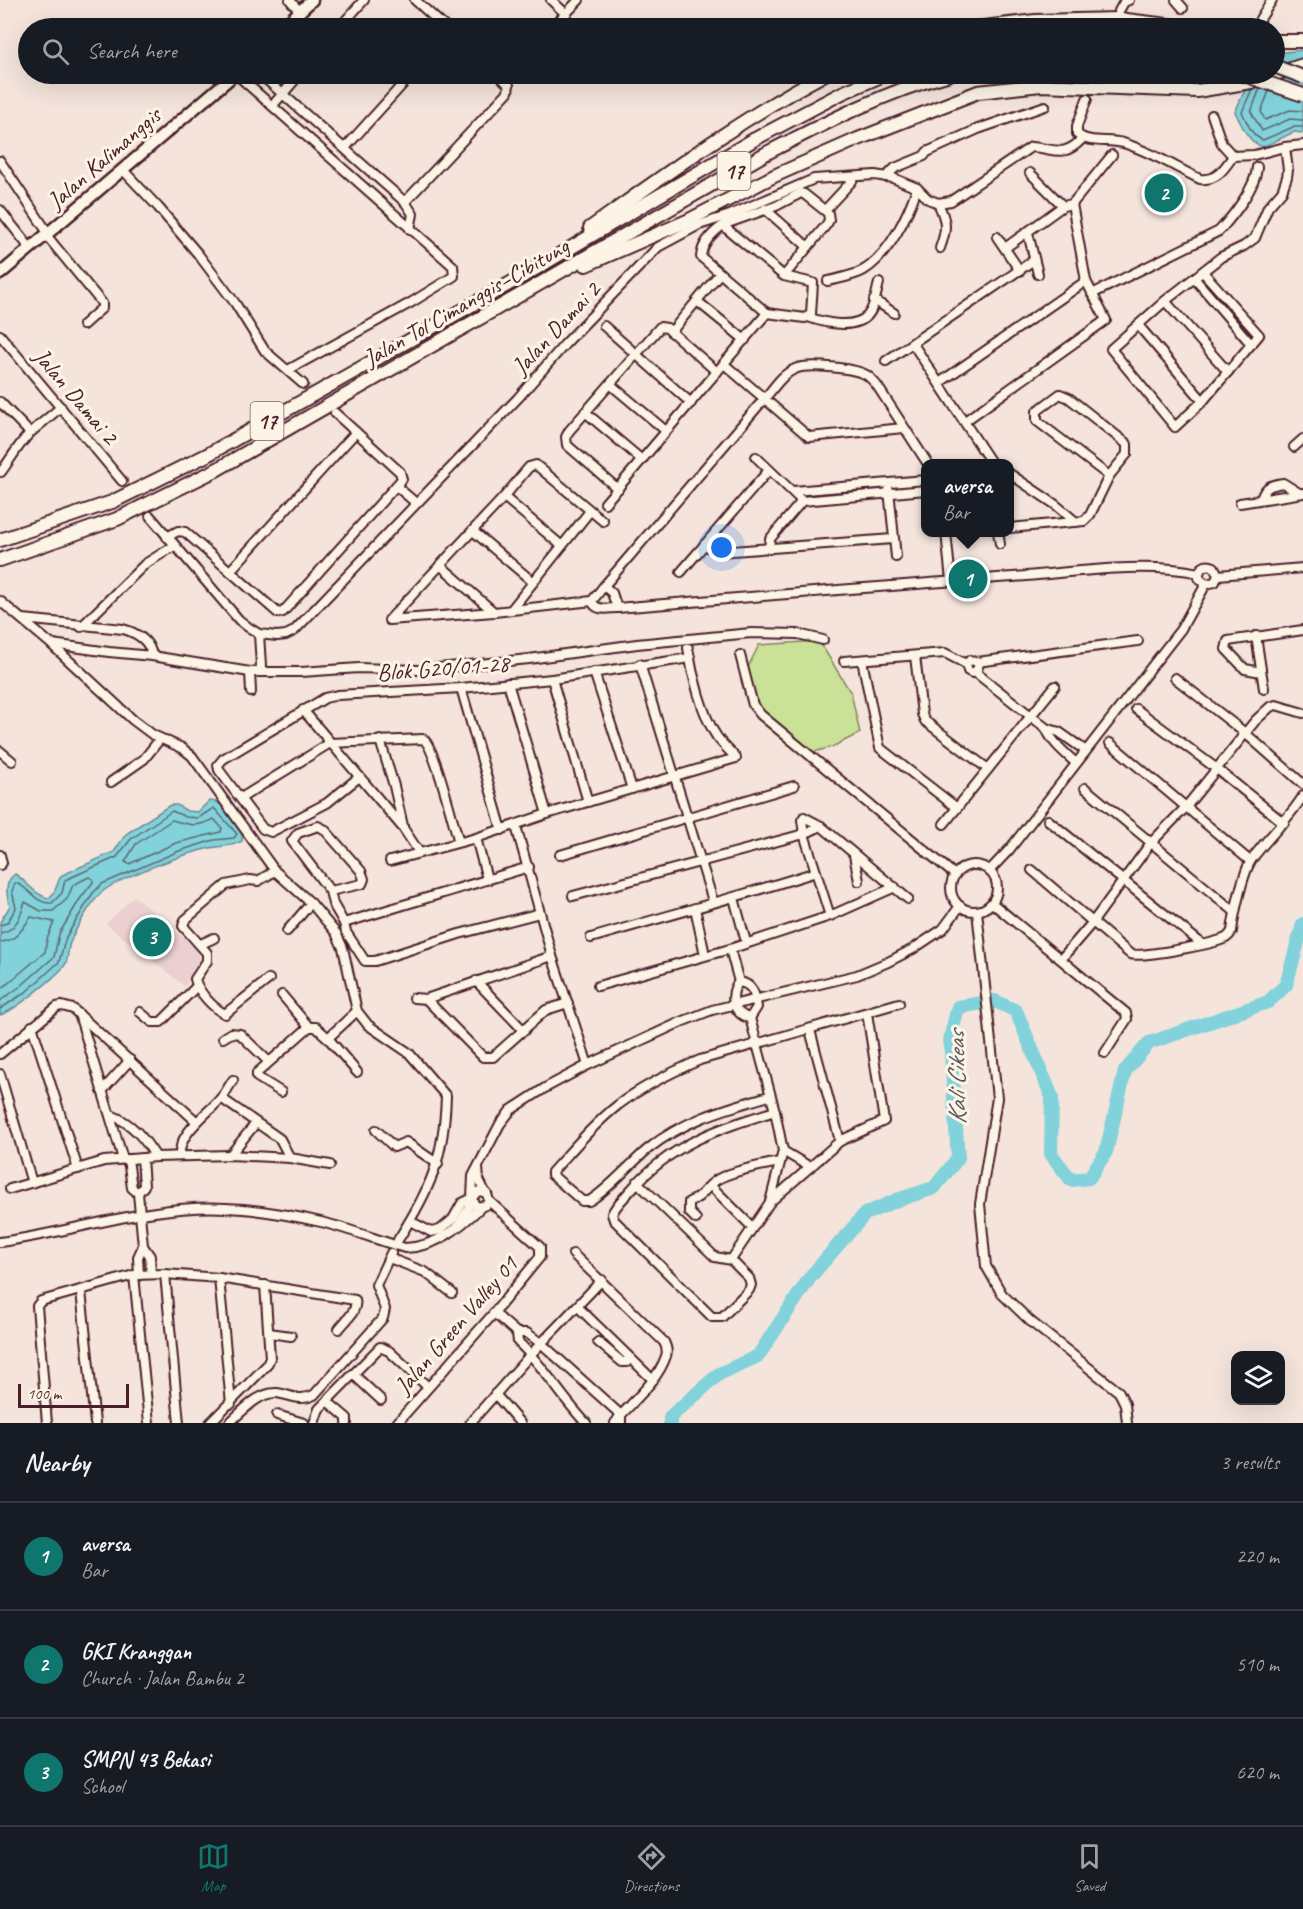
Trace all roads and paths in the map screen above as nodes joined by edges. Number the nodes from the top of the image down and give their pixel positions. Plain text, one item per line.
1 (290, 0) edge
2 (312, 0) edge
3 (364, 0) edge
4 (415, 0) edge
5 (550, 0) edge
6 (579, 0) edge
7 (1129, 0) edge
8 (1176, 0) edge
9 (1272, 0) edge
10 (1183, 8) dead end
11 (1119, 11) dead end
12 (300, 12) junction
13 (566, 14) junction
14 (293, 18) edge
15 (348, 18) edge
16 (435, 18) edge
17 (562, 18) edge
18 (1261, 18) edge
19 (1285, 41) edge
20 (1303, 41) edge
21 (1303, 65) edge
22 (1285, 70) edge
23 (1285, 71) edge
24 (1303, 77) edge
25 (223, 84) edge
26 (247, 84) edge
27 (271, 84) edge
28 (291, 84) edge
29 (403, 84) edge
30 (509, 84) edge
31 (806, 84) edge
32 (863, 84) edge
33 (918, 84) edge
34 (1238, 84) edge
35 (1271, 84) edge
36 (282, 94) junction
37 (1303, 95) edge
38 (1087, 99) tunnel mouth
39 (273, 105) junction
40 (1045, 106) dead end
41 (1212, 115) dead end
42 (1082, 139) junction
43 (1303, 145) edge
44 (1285, 147) junction
45 (345, 148) junction
46 (1112, 155) dead end
47 (1233, 156) junction
48 (0, 161) edge
49 (1257, 167) dead end
50 (123, 170) junction
51 (1030, 173) dead end
52 (886, 177) junction
53 (380, 181) junction
54 (852, 181) dead end
55 (917, 188) junction
56 (370, 193) junction
57 (405, 202) junction
58 (938, 203) junction
59 (1068, 205) junction
60 (765, 209) junction
61 (0, 210) edge
62 (825, 210) junction
63 (725, 224) junction
64 (410, 229) junction
65 (1028, 233) junction
66 (47, 234) junction
67 (997, 237) dead end
68 (808, 247) junction
69 (30, 248) junction
70 (940, 248) dead end
71 (1005, 248) junction
72 (1035, 260) junction
73 (1020, 271) junction
74 (1203, 272) junction
75 (720, 273) junction
76 (0, 274) edge
77 (1038, 274) dead end
78 (523, 276) junction
79 (784, 276) junction
80 (1195, 279) junction
81 (828, 281) dead end
82 (1086, 281) junction
83 (879, 283) dead end
84 (529, 290) junction
85 (1092, 294) junction
86 (697, 300) junction
87 (874, 300) junction
88 (1165, 301) junction
89 (767, 313) junction
90 (894, 313) dead end
91 (808, 317) junction
92 (83, 325) dead end
93 (1138, 325) junction
94 (604, 326) dead end
95 (671, 332) junction
96 (0, 335) edge
97 (745, 340) junction
98 (913, 344) junction
99 (1251, 344) junction
100 (635, 354) junction
101 (886, 361) dead end
102 (724, 364) junction
103 (288, 370) junction
104 (717, 372) junction
105 (1228, 372) junction
106 (939, 383) junction
107 (303, 384) tunnel mouth
108 (610, 384) junction
109 (765, 398) junction
110 (1203, 401) junction
111 (0, 402) edge
112 (691, 403) junction
113 (61, 407) junction
114 (585, 412) junction
115 (335, 413) tunnel mouth
116 (964, 421) junction
117 (904, 428) junction
118 (666, 431) junction
119 (356, 432) junction
120 (30, 434) junction
121 (1303, 438) edge
122 (1294, 447) dead end
123 (756, 458) dead end
124 (925, 459) edge
125 (990, 459) edge
126 (642, 460) junction
127 (769, 470) junction
128 (1, 472) edge
129 (1109, 476) junction
130 (1014, 477) edge
131 (921, 480) edge
132 (122, 482) tunnel mouth
133 (889, 482) junction
134 (1022, 482) junction
135 (1014, 483) edge
136 (396, 486) junction
137 (618, 489) junction
138 (793, 490) junction
139 (921, 491) edge
140 (1301, 493) edge
141 (890, 494) junction
142 (504, 497) junction
143 (1262, 499) junction
144 (802, 501) junction
145 (1240, 502) dead end
146 (416, 503) junction
147 (605, 503) dead end
148 (590, 512) junction
149 (150, 516) tunnel mouth
150 (603, 521) dead end
151 (1076, 522) junction
152 (1014, 528) edge
153 (474, 531) junction
154 (167, 537) junction
155 (946, 537) edge
156 (999, 537) edge
157 (893, 539) junction
158 (0, 540) edge
159 (1000, 544) dead end
160 (174, 546) junction
161 (562, 546) junction
162 (704, 546) junction
163 (769, 549) junction
164 (896, 557) dead end
165 (2, 560) edge
166 (440, 565) junction
167 (1303, 568) edge
168 (230, 571) junction
169 (681, 572) dead end
170 (1199, 573) junction
171 (1218, 575) junction
172 (951, 581) junction
173 (533, 582) junction
174 (1206, 584) junction
175 (604, 586) junction
176 (0, 601) edge
177 (592, 601) junction
178 (617, 608) junction
179 (511, 610) junction
180 (494, 612) junction
181 (21, 619) junction
182 (81, 627) junction
183 (1303, 630) edge
184 (259, 633) junction
185 (1256, 636) junction
186 (823, 640) dead end
187 (1138, 641) dead end
188 (51, 644) junction
189 (688, 648) dead end
190 (740, 655) dead end
191 (152, 656) junction
192 (915, 656) junction
193 (690, 658) junction
194 (862, 660) junction
195 (844, 661) dead end
196 (977, 662) junction
197 (640, 664) junction
198 (966, 664) junction
199 (255, 672) junction
200 (594, 672) junction
201 (975, 672) junction
202 (1261, 672) junction
203 (1175, 678) dead end
204 (552, 679) junction
205 (508, 683) junction
206 (1055, 686) dead end
207 (461, 688) junction
208 (1264, 689) dead end
209 (251, 692) dead end
210 (1136, 709) dead end
211 (303, 710) junction
212 (1303, 713) edge
213 (1030, 716) junction
214 (1046, 728) junction
215 (1245, 733) junction
216 (1069, 738) junction
217 (160, 739) junction
218 (380, 740) junction
219 (330, 743) junction
220 (1110, 743) dead end
221 (1060, 750) junction
222 (0, 751) edge
223 (1086, 751) junction
224 (12, 761) dead end
225 (1076, 763) junction
226 (988, 769) junction
227 (1217, 769) junction
228 (674, 776) junction
229 (358, 778) junction
230 (111, 782) dead end
231 (1303, 784) edge
232 (794, 786) dead end
233 (1085, 788) dead end
234 (632, 789) junction
235 (1303, 796) edge
236 (240, 798) junction
237 (588, 802) junction
238 (1186, 807) junction
239 (957, 808) junction
240 (547, 814) junction
241 (687, 818) junction
242 (1048, 820) dead end
243 (1284, 823) junction
244 (944, 824) dead end
245 (516, 826) junction
246 (821, 826) junction
247 (403, 828) junction
248 (502, 830) junction
249 (804, 834) junction
250 (476, 838) junction
251 (459, 842) junction
252 (1150, 844) junction
253 (419, 852) junction
254 (0, 855) edge
255 (560, 855) dead end
256 (854, 855) junction
257 (390, 861) dead end
258 (1250, 861) junction
259 (700, 862) junction
260 (0, 865) edge
261 (529, 867) junction
262 (989, 870) junction
263 (1032, 870) dead end
264 (275, 871) junction
265 (816, 872) junction
266 (955, 875) junction
267 (487, 879) junction
268 (859, 880) dead end
269 (1123, 880) junction
270 (895, 887) junction
271 (330, 891) junction
272 (573, 896) dead end
273 (735, 898) junction
274 (908, 899) dead end
275 (713, 902) junction
276 (311, 903) junction
277 (992, 903) junction
278 (960, 906) junction
279 (695, 908) junction
280 (977, 911) junction
281 (1235, 912) junction
282 (540, 913) junction
283 (830, 916) junction
284 (344, 923) junction
285 (1092, 923) junction
286 (287, 932) dead end
287 (214, 938) dead end
288 (591, 938) dead end
289 (746, 942) junction
290 (201, 944) junction
291 (1202, 944) junction
292 (730, 949) junction
293 (705, 955) junction
294 (552, 956) junction
295 (1062, 958) junction
296 (269, 979) dead end
297 (476, 981) junction
298 (739, 982) junction
299 (197, 986) junction
300 (598, 986) dead end
301 (282, 995) dead end
302 (414, 998) dead end
303 (426, 999) junction
304 (756, 999) junction
305 (568, 1003) junction
306 (899, 1003) dead end
307 (734, 1004) junction
308 (141, 1011) dead end
309 (357, 1011) junction
310 (78, 1013) junction
311 (867, 1013) junction
312 (750, 1018) junction
313 (32, 1026) junction
314 (309, 1027) junction
315 (810, 1030) junction
316 (524, 1031) junction
317 (223, 1038) dead end
318 (328, 1038) junction
319 (756, 1045) junction
320 (1105, 1053) dead end
321 (0, 1054) edge
322 (130, 1060) junction
323 (268, 1061) junction
324 (588, 1065) junction
325 (357, 1072) dead end
326 (0, 1074) edge
327 (233, 1080) dead end
328 (102, 1091) junction
329 (281, 1092) dead end
330 (770, 1096) junction
331 (221, 1098) junction
332 (775, 1111) junction
333 (111, 1115) junction
334 (197, 1122) junction
335 (256, 1123) junction
336 (376, 1130) dead end
337 (840, 1140) junction
338 (783, 1151) junction
339 (180, 1155) junction
340 (231, 1155) junction
341 (156, 1157) junction
342 (142, 1158) junction
343 (290, 1158) junction
344 (126, 1159) junction
345 (780, 1162) junction
346 (479, 1163) junction
347 (438, 1164) junction
348 (330, 1165) dead end
349 (810, 1167) junction
350 (78, 1169) junction
351 (32, 1182) junction
352 (637, 1182) junction
353 (711, 1186) junction
354 (10, 1188) dead end
355 (484, 1192) junction
356 (138, 1193) junction
357 (472, 1200) junction
358 (489, 1201) junction
359 (770, 1202) junction
360 (481, 1207) junction
361 (140, 1214) junction
362 (696, 1220) dead end
363 (410, 1221) junction
364 (752, 1227) junction
365 (456, 1228) junction
366 (398, 1240) dead end
367 (0, 1242) edge
368 (143, 1246) junction
369 (573, 1254) dead end
370 (731, 1260) junction
371 (151, 1274) junction
372 (165, 1274) junction
373 (137, 1275) junction
374 (219, 1278) junction
375 (602, 1280) junction
376 (265, 1285) junction
377 (81, 1290) junction
378 (452, 1293) dead end
379 (578, 1307) junction
380 (494, 1313) junction
381 (339, 1329) dead end
382 (269, 1333) junction
383 (517, 1333) junction
384 (291, 1336) dead end
385 (598, 1342) dead end
386 (542, 1344) junction
387 (531, 1354) junction
388 (630, 1358) junction
389 (353, 1374) junction
390 (653, 1380) junction
391 (428, 1387) junction
392 (495, 1394) junction
393 (381, 1400) dead end
394 (327, 1401) junction
395 (231, 1404) junction
396 (277, 1415) dead end
397 (621, 1419) edge
398 (47, 1423) edge
399 (95, 1423) edge
400 (149, 1423) edge
401 (179, 1423) edge
402 (210, 1423) edge
403 (229, 1423) edge
404 (304, 1423) edge
405 (314, 1423) edge
406 (347, 1423) edge
407 (397, 1423) edge
408 (470, 1423) edge
409 (520, 1423) edge
410 (586, 1423) edge
411 (615, 1423) edge
412 (1127, 1423) edge

1 - 12 street
2 - 12 main road
3 - 15 street
4 - 16 street
5 - 13 street
6 - 13 street
7 - 11 street
8 - 10 street
9 - 18 street
12 - 14 main road
13 - 17 street
19 - 20 highway
21 - 23 highway, bridge
22 - 24 highway, bridge
25 - 50 main road, Jalan Kalimanggis
26 - 39 street
27 - 36 street
28 - 36 street
29 - 45 street
30 - 57 street
31 - 78 highway
32 - 78 highway, Jalan Tol Cimanggis–Cibitung / 17
33 - 84 highway, Jalan Tol Cimanggis–Cibitung / 17
34 - 84 highway, bridge
35 - 37 highway, bridge
36 - 39 street
36 - 45 street
38 - 42 street
39 - 56 street
40 - 52 street
41 - 47 street
42 - 47 street
42 - 58 street
43 - 44 street
44 - 47 street
44 - 74 street
45 - 53 street
46 - 59 street
48 - 66 street
49 - 85 street
50 - 66 main road, Jalan Kalimanggis
50 - 103 street
51 - 59 street
52 - 55 street, Jalan Damai 2
52 - 146 street, Jalan Damai 2
53 - 56 street
53 - 57 street
54 - 62 street
55 - 58 street, Jalan Damai 2
55 - 81 street
56 - 64 street
57 - 64 street
58 - 70 street
59 - 65 street
59 - 82 street
60 - 62 street
60 - 63 street
60 - 68 street
61 - 69 street
62 - 68 street
63 - 75 street
63 - 79 street
64 - 103 street
65 - 71 street
65 - 72 street
66 - 69 main road, Jalan Kalimanggis
66 - 92 street
67 - 71 street
68 - 79 street
69 - 76 main road, Jalan Kalimanggis
71 - 73 street
72 - 73 street
72 - 77 street
73 - 98 street
74 - 80 street
74 - 99 street
75 - 86 street
75 - 89 street
78 - 158 highway, Jalan Tol Cimanggis–Cibitung / 17
79 - 91 street
80 - 88 street
80 - 99 street
82 - 85 street
82 - 106 street
83 - 87 street
84 - 165 highway, Jalan Tol Cimanggis–Cibitung / 17
85 - 116 street
86 - 95 street
86 - 97 street
87 - 90 street
87 - 91 street
88 - 93 street
88 - 105 street
89 - 91 street
89 - 97 street
93 - 110 street
93 - 110 street
94 - 100 street
95 - 100 street
95 - 104 street
96 - 113 street, Jalan Damai 2
97 - 102 street
98 - 101 street
98 - 106 street
99 - 105 street
100 - 108 street
100 - 112 street
102 - 104 street
102 - 109 street
103 - 107 street
104 - 112 street
105 - 110 street
106 - 116 street
108 - 114 street
108 - 118 street
109 - 117 street
109 - 117 street
109 - 175 street
111 - 120 street
112 - 118 street
113 - 120 street
113 - 132 street, Jalan Damai 2
114 - 126 street
114 - 137 street
115 - 119 street
116 - 125 street
117 - 124 street
118 - 126 street
119 - 136 street
119 - 168 street
120 - 128 street
121 - 122 street
123 - 127 street
126 - 137 street
127 - 138 street
127 - 162 street
129 - 129 street
129 - 151 street
130 - 134 street
131 - 133 street
133 - 138 street
133 - 141 street
134 - 135 street
134 - 151 street
136 - 146 street
136 - 168 street
137 - 147 street
138 - 144 street
139 - 141 street
140 - 143 street
140 - 143 street
141 - 144 street
141 - 157 street
142 - 148 street
142 - 153 street
142 - 161 street
143 - 145 street
144 - 163 street
146 - 184 street, Jalan Damai 2
148 - 150 street
148 - 161 street
149 - 154 street
151 - 152 street
153 - 166 street
153 - 173 street
154 - 160 street
154 - 168 street
155 - 172 street
156 - 159 street
157 - 163 street
157 - 164 street
160 - 182 street
160 - 184 street
161 - 173 street
162 - 163 street
162 - 169 street
166 - 180 street
166 - 180 street
167 - 171 street
170 - 171 street
170 - 172 street
170 - 174 street
171 - 174 street
172 - 178 street
173 - 179 street
174 - 223 street
175 - 177 street
175 - 178 street
176 - 181 street
177 - 178 street
177 - 179 street
179 - 180 street
181 - 182 street
181 - 188 street
182 - 191 street
183 - 185 street
184 - 199 street
185 - 202 street
185 - 202 street
186 - 199 street
187 - 196 street
188 - 191 street
188 - 217 street
189 - 193 street
190 - 266 street
191 - 199 street
192 - 194 street
192 - 198 street
192 - 226 street
193 - 197 street, Blok G20/01-28
193 - 228 street
194 - 195 street
194 - 239 street
196 - 198 street
196 - 201 street
197 - 200 street, Blok G20/01-28
197 - 228 street
198 - 201 street
199 - 209 street
200 - 204 street, Blok G20/01-28
200 - 234 street
201 - 213 street
202 - 208 street
203 - 215 street
204 - 205 street, Blok G20/01-28
204 - 237 street
205 - 207 street, Blok G20/01-28
205 - 240 street
206 - 213 street
207 - 211 street, Blok G20/01-28
207 - 248 street
210 - 227 street
211 - 219 street
211 - 236 street, Blok G20/01-28
212 - 215 street
213 - 214 street
213 - 226 street
214 - 216 street
214 - 221 street
215 - 227 street
215 - 231 street
216 - 221 street
216 - 223 street
217 - 230 street
217 - 264 street
218 - 219 street
218 - 247 street
218 - 251 street
219 - 229 street
219 - 236 street
220 - 238 street
221 - 225 street
222 - 224 street
223 - 225 street
225 - 262 street
226 - 239 street
227 - 238 street
227 - 243 street
228 - 234 street
228 - 241 street
229 - 236 street
229 - 247 street
232 - 241 street
233 - 252 street
234 - 237 street
235 - 243 street
237 - 240 street
238 - 252 street
238 - 258 street
239 - 244 street
240 - 245 street
241 - 255 street
241 - 259 street
242 - 269 street
243 - 258 street
245 - 248 street
245 - 261 street
246 - 249 street
246 - 249 street
246 - 256 street
247 - 253 street
248 - 250 street
249 - 259 street
249 - 265 street
250 - 251 street
250 - 267 street
251 - 253 street
252 - 269 street
252 - 281 street
253 - 257 street
254 - 260 street
256 - 268 street
256 - 270 street
258 - 281 street
259 - 272 street
259 - 275 street
261 - 267 street
261 - 282 street
262 - 266 street
262 - 277 street
263 - 285 street
264 - 276 street
264 - 290 street
265 - 273 street
265 - 283 street
266 - 278 street
267 - 284 street
269 - 285 street
269 - 291 street
270 - 274 street
270 - 283 street
271 - 271 street
271 - 284 street
273 - 275 street
273 - 289 street
275 - 279 street
276 - 286 street
276 - 309 street
277 - 280 street
277 - 295 street
278 - 280 street
278 - 304 street
279 - 288 street
279 - 293 street
280 - 412 street
281 - 291 street
282 - 284 street
282 - 294 street
283 - 289 street
285 - 291 street
285 - 295 street
287 - 290 street
289 - 292 street
290 - 299 street
292 - 293 street
292 - 298 street
293 - 300 street
294 - 297 street
294 - 305 street
295 - 320 street
296 - 299 street
297 - 303 street
297 - 316 street
298 - 304 street
298 - 307 street
299 - 308 street
301 - 314 street
302 - 303 street
303 - 316 street
304 - 307 street
304 - 312 street
305 - 316 street
305 - 324 street
306 - 311 street
307 - 312 street
307 - 324 street
309 - 318 street
309 - 347 street
310 - 313 street
310 - 322 street
310 - 328 street
311 - 315 street
311 - 337 street
312 - 319 street
313 - 321 street
313 - 350 street
314 - 318 street
314 - 323 street
315 - 319 street
315 - 337 street
317 - 323 street
318 - 325 street
319 - 330 street
319 - 330 street
322 - 328 street
322 - 334 street
323 - 329 street
324 - 346 street
326 - 351 street
327 - 331 street
328 - 333 street
330 - 332 street
331 - 334 street
331 - 335 street
332 - 338 street
332 - 352 street
333 - 341 street
333 - 344 street
334 - 339 street
335 - 340 street
335 - 343 street
336 - 347 street
337 - 349 street
338 - 345 street
338 - 349 street
339 - 340 street
339 - 341 street
340 - 343 street
341 - 342 street
342 - 344 street
342 - 356 street
343 - 348 street
344 - 350 street
344 - 356 street
345 - 353 street
345 - 359 street
346 - 355 street
346 - 357 street
347 - 363 street
349 - 359 street
350 - 351 street
351 - 354 street
352 - 370 street
352 - 370 street
353 - 362 street
353 - 364 street
355 - 357 street
355 - 358 street
356 - 361 street
357 - 360 street
357 - 363 street
357 - 365 street
358 - 360 street
358 - 380 street, Jalan Green Valley 01
359 - 364 street
360 - 365 street
361 - 365 street
361 - 367 street
361 - 368 street
363 - 366 street
364 - 370 street
368 - 371 street
368 - 373 street
369 - 375 street
371 - 372 street
371 - 373 street
372 - 374 street
372 - 401 street
373 - 377 street
373 - 400 street
374 - 376 street
374 - 395 street
375 - 379 street
375 - 390 street
376 - 381 street
376 - 382 street
377 - 398 street
377 - 399 street
378 - 403 street
379 - 386 street
379 - 388 street
380 - 383 street
380 - 391 street, Jalan Green Valley 01
382 - 384 street
382 - 395 street
383 - 386 street
383 - 387 street
385 - 388 street
386 - 387 street
386 - 397 street
387 - 392 street
387 - 410 street
388 - 390 street
389 - 391 street
389 - 393 street
389 - 394 street
390 - 397 street
391 - 407 street, Jalan Green Valley 01
392 - 408 street
392 - 409 street
394 - 405 street
394 - 406 street
395 - 402 street
396 - 404 street
397 - 411 street

